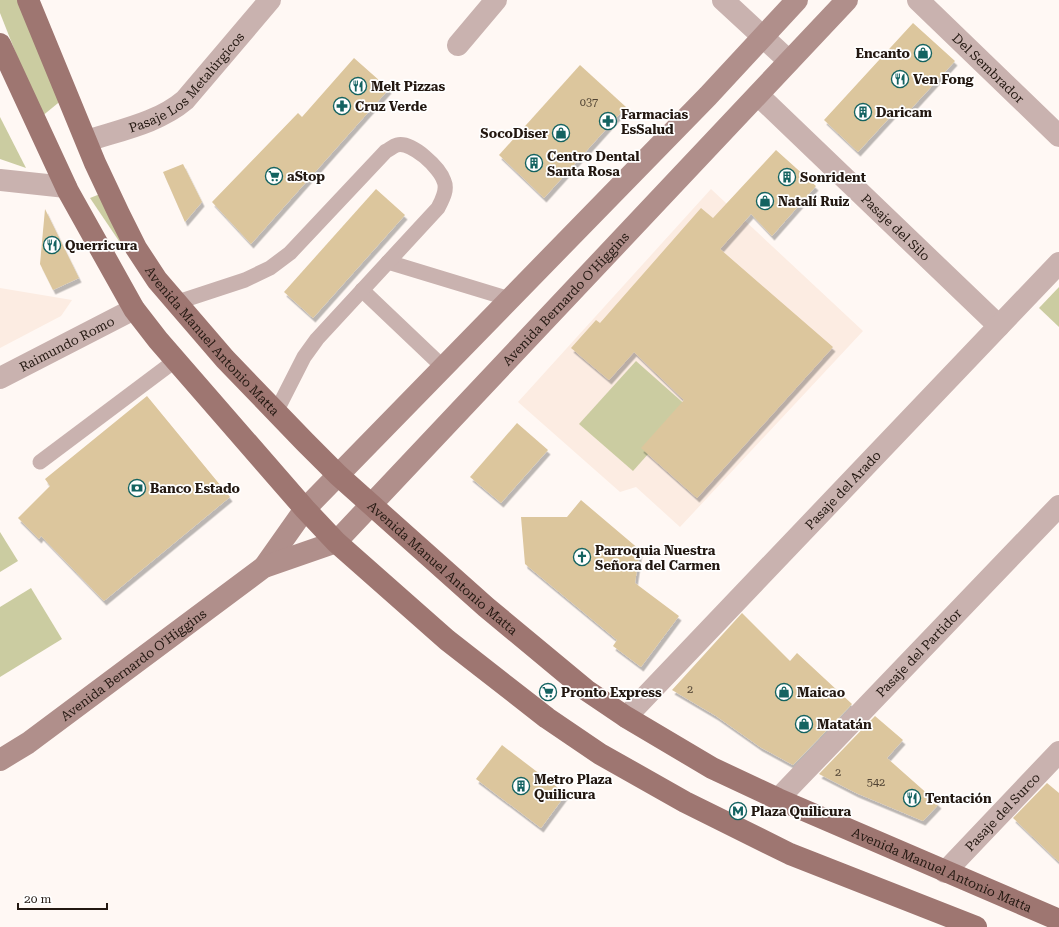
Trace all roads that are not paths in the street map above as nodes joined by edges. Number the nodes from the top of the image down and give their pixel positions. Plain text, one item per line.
1 (28, 0) edge
2 (270, 0) edge
3 (496, 0) edge
4 (723, 0) edge
5 (798, 0) edge
6 (847, 0) edge
7 (918, 0) edge
8 (763, 37) junction
9 (0, 44) edge
10 (458, 45) dead end
11 (789, 61) junction
12 (758, 95) junction
13 (1059, 136) edge
14 (87, 141) junction
15 (0, 180) edge
16 (66, 186) junction
17 (388, 262) junction
18 (1059, 263) edge
19 (362, 290) junction
20 (510, 299) junction
21 (175, 302) junction
22 (134, 309) junction
23 (999, 326) junction
24 (176, 360) junction
25 (443, 367) junction
26 (0, 378) edge
27 (276, 412) junction
28 (40, 462) dead end
29 (338, 475) junction
30 (372, 505) junction
31 (1059, 506) edge
32 (305, 509) junction
33 (336, 542) junction
34 (264, 568) junction
35 (626, 717) junction
36 (1059, 752) edge
37 (0, 760) edge
38 (778, 799) junction
39 (945, 872) junction
40 (1059, 920) edge
41 (976, 927) edge

1 - 14 main road, Avenida Manuel Antonio Matta
2 - 14 street, Pasaje Los Metalúrgicos
3 - 10 street
4 - 8 street
5 - 8 main road, Avenida Bernardo O'Higgins
6 - 11 main road, Avenida Bernardo O'Higgins
7 - 13 street, Del Sembrador
8 - 11 street
8 - 20 main road, Avenida Bernardo O'Higgins
9 - 16 main road
11 - 12 main road, Avenida Bernardo O'Higgins
12 - 23 street, Pasaje del Silo
12 - 30 main road, Avenida Bernardo O'Higgins
14 - 21 main road, Avenida Manuel Antonio Matta
15 - 16 street
16 - 22 main road
17 - 19 lane
17 - 20 lane
17 - 21 lane
18 - 23 street, Pasaje del Arado
19 - 25 lane
19 - 27 lane
20 - 25 main road, Avenida Bernardo O'Higgins
21 - 27 main road, Avenida Manuel Antonio Matta
22 - 24 main road
22 - 26 street, Raimundo Romo
23 - 35 street, Pasaje del Arado
24 - 28 lane
24 - 32 main road
25 - 29 main road, Avenida Bernardo O'Higgins
27 - 29 main road, Avenida Manuel Antonio Matta
29 - 30 main road, Avenida Manuel Antonio Matta
29 - 32 main road, Avenida Bernardo O'Higgins
30 - 33 main road, Avenida Bernardo O'Higgins
30 - 35 main road, Avenida Manuel Antonio Matta
31 - 38 street, Pasaje del Partidor
32 - 33 main road
32 - 34 main road, Avenida Bernardo O'Higgins
33 - 34 main road, Avenida Bernardo O'Higgins
33 - 41 main road
34 - 37 main road, Avenida Bernardo O'Higgins
35 - 38 main road, Avenida Manuel Antonio Matta
36 - 39 street, Pasaje del Surco
38 - 39 main road, Avenida Manuel Antonio Matta
39 - 40 main road, Avenida Manuel Antonio Matta

